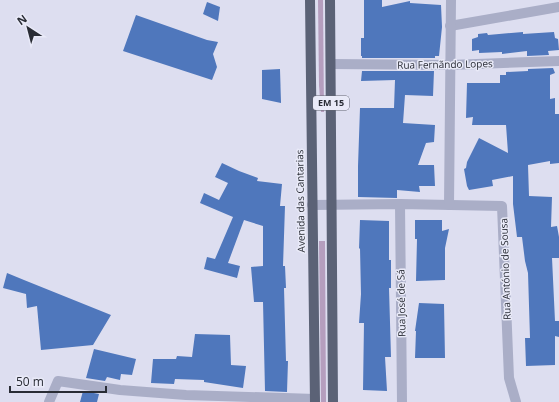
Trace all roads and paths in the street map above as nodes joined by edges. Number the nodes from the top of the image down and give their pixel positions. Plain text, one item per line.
1 (310, 0) edge
2 (330, 0) edge
3 (450, 0) edge
4 (559, 7) edge
5 (450, 26) junction
6 (559, 61) edge
7 (331, 64) junction
8 (450, 65) junction
9 (400, 204) junction
10 (312, 205) junction
11 (449, 205) junction
12 (332, 206) junction
13 (315, 401) edge
14 (49, 402) edge
15 (333, 402) edge
16 (402, 402) edge
17 (516, 402) edge

1 - 10 main road, Avenida das Cantarias / EM 15
2 - 7 main road, EM 15
3 - 5 street
4 - 5 street
5 - 8 street
6 - 8 street, Rua Fernãndo Lopes
7 - 8 street, Rua Fernãndo Lopes
7 - 12 main road, EM 15
8 - 11 street
9 - 11 street, Rua António de Sousa
9 - 12 street, Rua António de Sousa
9 - 16 street, Rua José de Sá
10 - 12 street, Rua António de Sousa
10 - 13 main road, Avenida das Cantarias / EM 15
11 - 17 street, Rua António de Sousa
12 - 15 main road, EM 15
13 - 14 street

